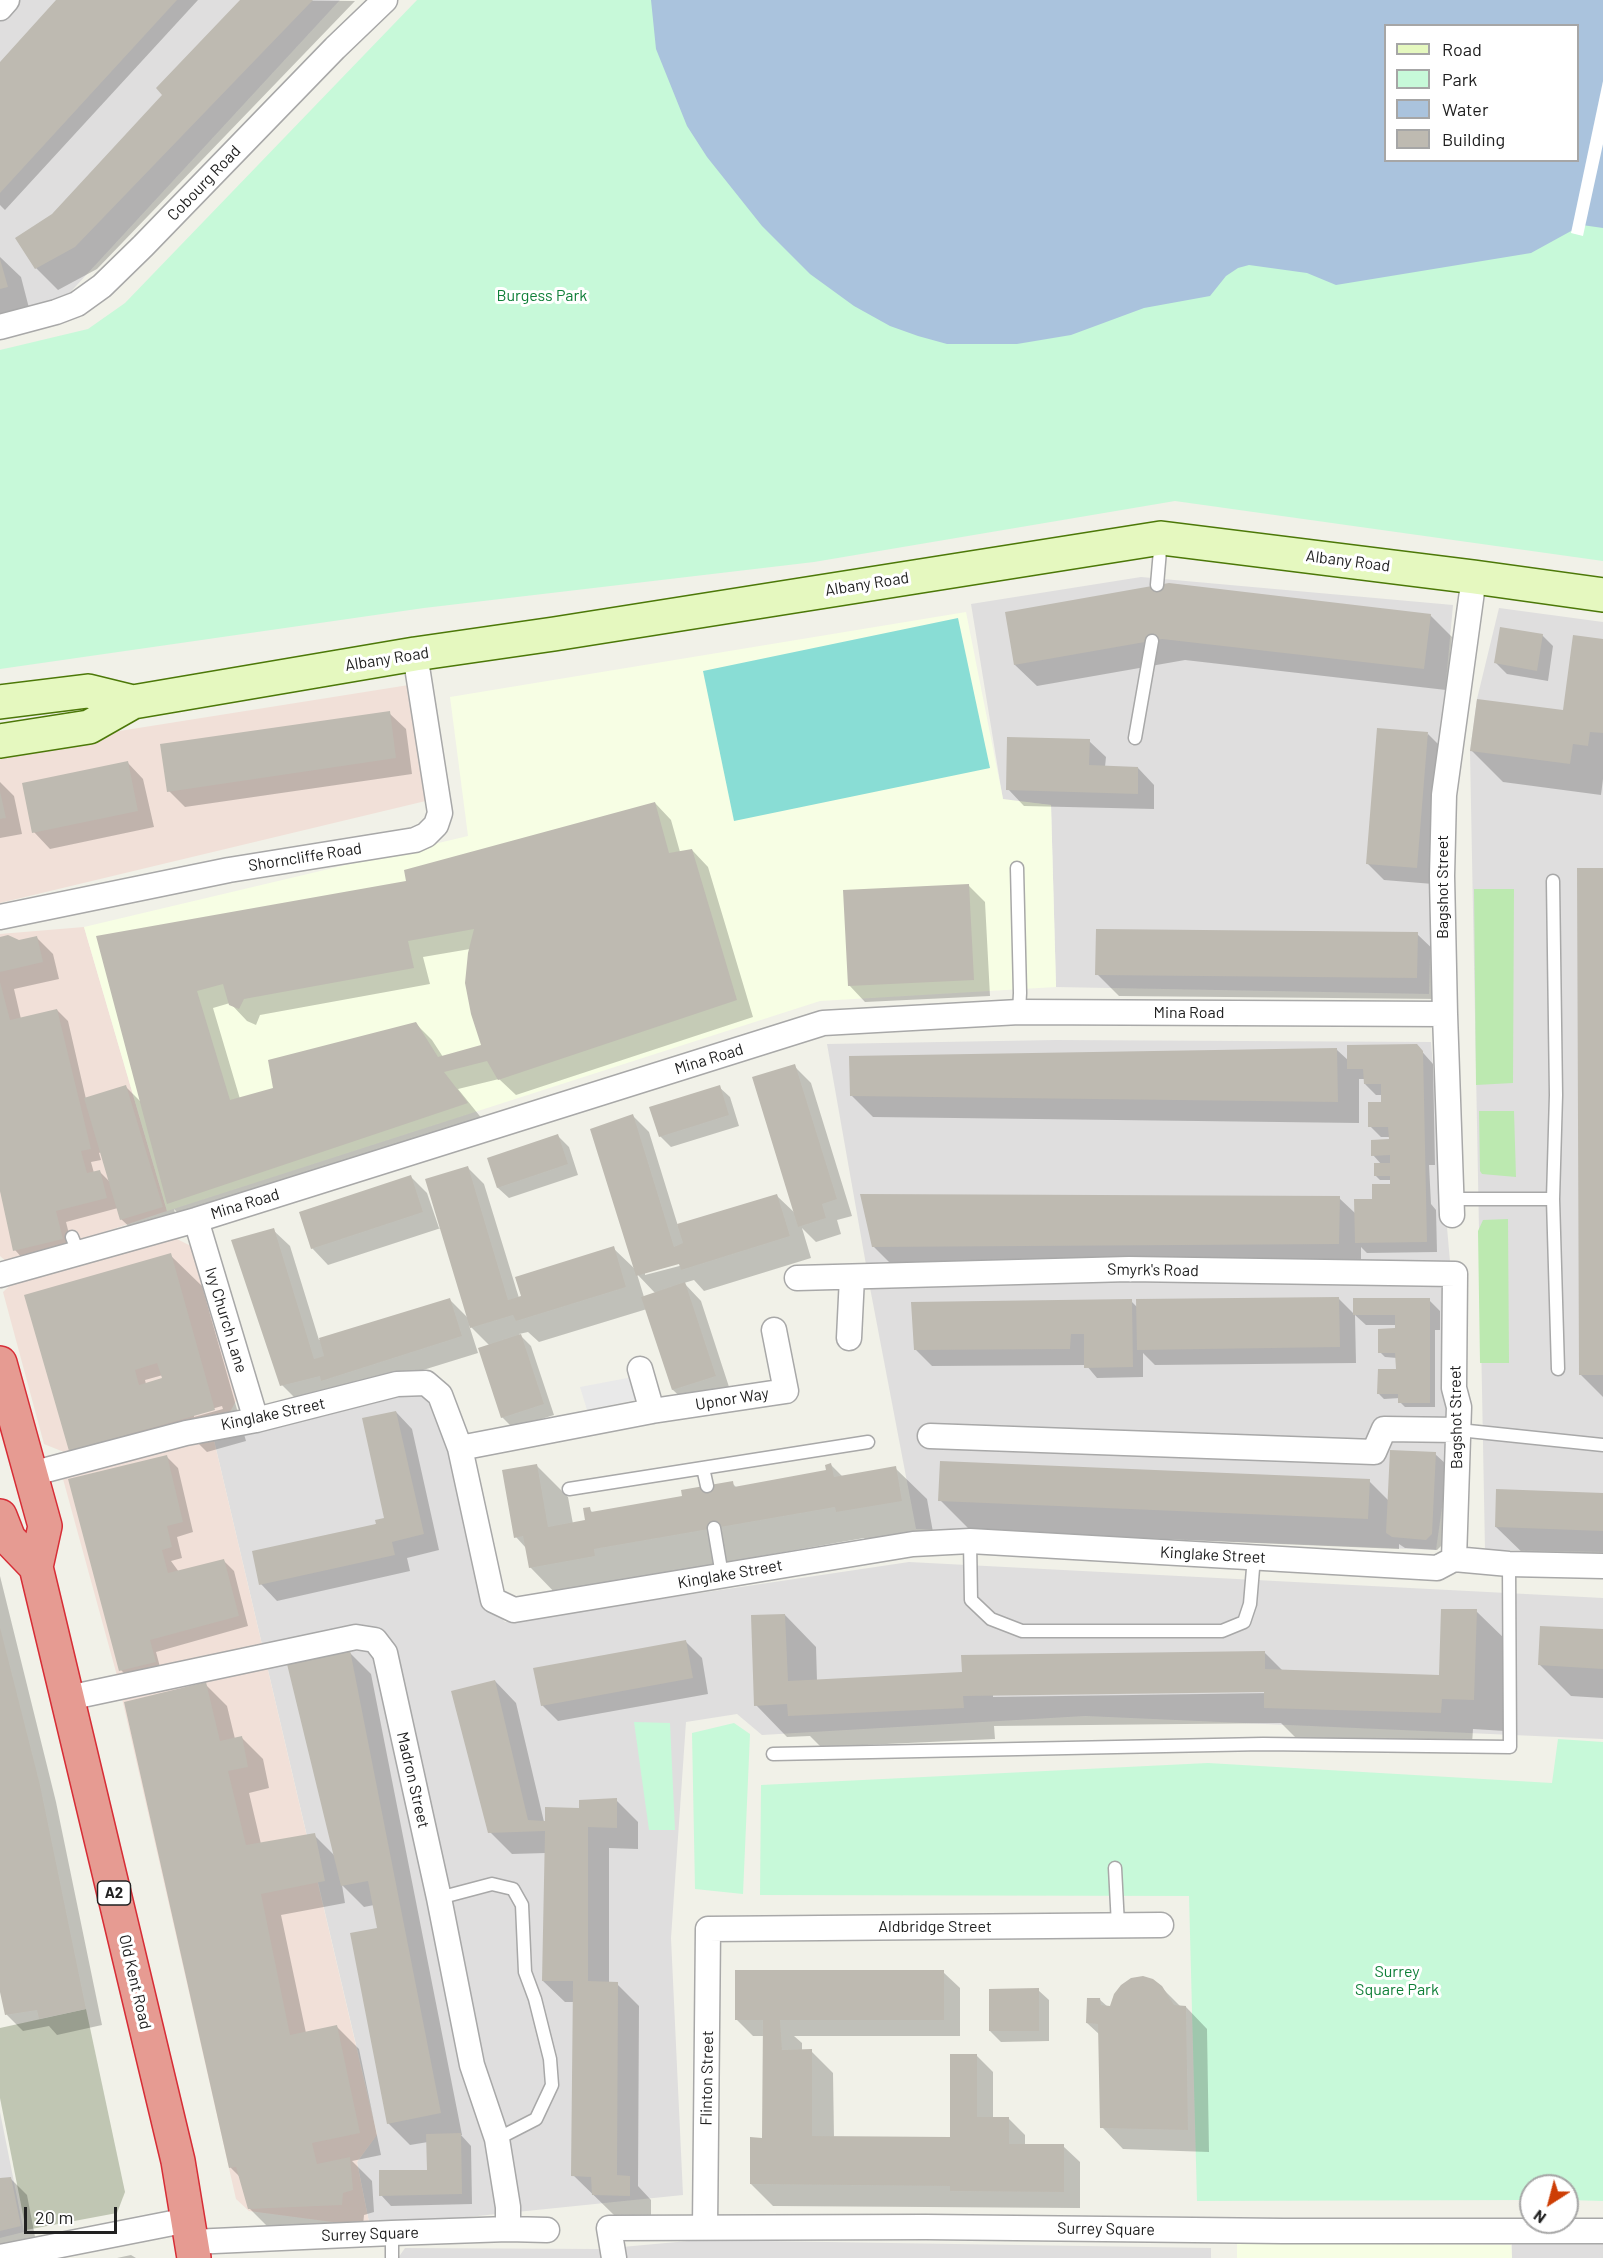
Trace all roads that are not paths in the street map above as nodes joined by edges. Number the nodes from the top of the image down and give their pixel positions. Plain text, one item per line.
1 (7, 0) edge
2 (385, 0) edge
3 (0, 8) edge
4 (0, 327) edge
5 (1161, 538) junction
6 (1474, 577) junction
7 (1157, 585) dead end
8 (1603, 595) edge
9 (1152, 641) dead end
10 (415, 654) junction
11 (0, 702) edge
12 (133, 702) junction
13 (1135, 738) dead end
14 (0, 741) edge
15 (1017, 868) dead end
16 (1553, 881) dead end
17 (0, 917) edge
18 (1019, 1012) junction
19 (1445, 1014) junction
20 (1552, 1199) junction
21 (1452, 1207) joint
22 (196, 1220) junction
23 (1455, 1274) joint
24 (0, 1275) edge
25 (852, 1277) junction
26 (797, 1278) dead end
27 (774, 1330) dead end
28 (849, 1338) dead end
29 (0, 1363) edge
30 (640, 1369) dead end
31 (1558, 1369) dead end
32 (652, 1411) junction
33 (256, 1420) junction
34 (1459, 1431) junction
35 (930, 1436) dead end
36 (868, 1442) dead end
37 (1603, 1445) edge
38 (460, 1448) junction
39 (703, 1468) junction
40 (32, 1474) junction
41 (707, 1486) dead end
42 (569, 1489) dead end
43 (0, 1516) edge
44 (714, 1528) dead end
45 (970, 1541) junction
46 (1254, 1557) junction
47 (1454, 1559) junction
48 (1509, 1564) junction
49 (1603, 1566) edge
50 (36, 1567) junction
51 (722, 1575) junction
52 (68, 1698) junction
53 (773, 1754) dead end
54 (1115, 1868) dead end
55 (439, 1898) junction
56 (1118, 1925) junction
57 (1161, 1925) dead end
58 (708, 1929) joint
59 (497, 2139) junction
60 (705, 2227) junction
61 (508, 2229) junction
62 (547, 2230) dead end
63 (1603, 2230) edge
64 (392, 2233) junction
65 (191, 2240) edge
66 (0, 2257) edge
67 (392, 2258) edge
68 (614, 2258) edge

1 - 3 street
2 - 4 street, Cobourg Road
5 - 6 main road, Albany Road
5 - 7 lane
5 - 10 main road, Albany Road
6 - 8 main road, Albany Road
6 - 19 street, Bagshot Street
9 - 13 lane
10 - 12 main road, Albany Road
10 - 17 street, Shorncliffe Road
11 - 12 main road, Albany Road
12 - 14 main road, Albany Road
15 - 18 lane
16 - 20 lane
18 - 19 street, Mina Road
18 - 22 street, Mina Road
19 - 21 street, Bagshot Street
20 - 21 lane, Bagshot Street
20 - 31 lane
22 - 24 street, Mina Road
22 - 33 street, Ivy Church Lane
23 - 25 street, Smyrk's Road
23 - 34 street, Bagshot Street
25 - 26 street, Smyrk's Road
25 - 28 street
27 - 32 street, Upnor Way
29 - 40 highway, Old Kent Road / A2
30 - 32 street
32 - 38 street, Upnor Way
33 - 38 street, Kinglake Street
33 - 40 street, Kinglake Street
34 - 35 street
34 - 37 lane
34 - 47 street, Bagshot Street
36 - 39 lane
38 - 51 street, Kinglake Street
39 - 41 lane
39 - 42 lane
40 - 50 highway, Old Kent Road / A2
43 - 50 highway
44 - 51 lane
45 - 46 street, Kinglake Street
45 - 46 lane
45 - 51 street, Kinglake Street
46 - 47 street, Kinglake Street
47 - 48 street, Kinglake Street
48 - 49 street, Kinglake Street
48 - 53 lane
50 - 52 highway, Old Kent Road / A2
52 - 55 street, Madron Street
52 - 65 highway, Old Kent Road / A2
54 - 56 lane
55 - 59 street, Madron Street
55 - 59 lane
56 - 57 street, Aldbridge Street
56 - 58 street, Aldbridge Street
58 - 60 street, Flinton Street
59 - 61 street, Madron Street
60 - 63 street, Surrey Square
60 - 68 street, Surrey Square
61 - 62 street, Surrey Square
61 - 64 street, Surrey Square
64 - 65 street, Surrey Square
64 - 67 lane
65 - 66 street, Surrey Square

